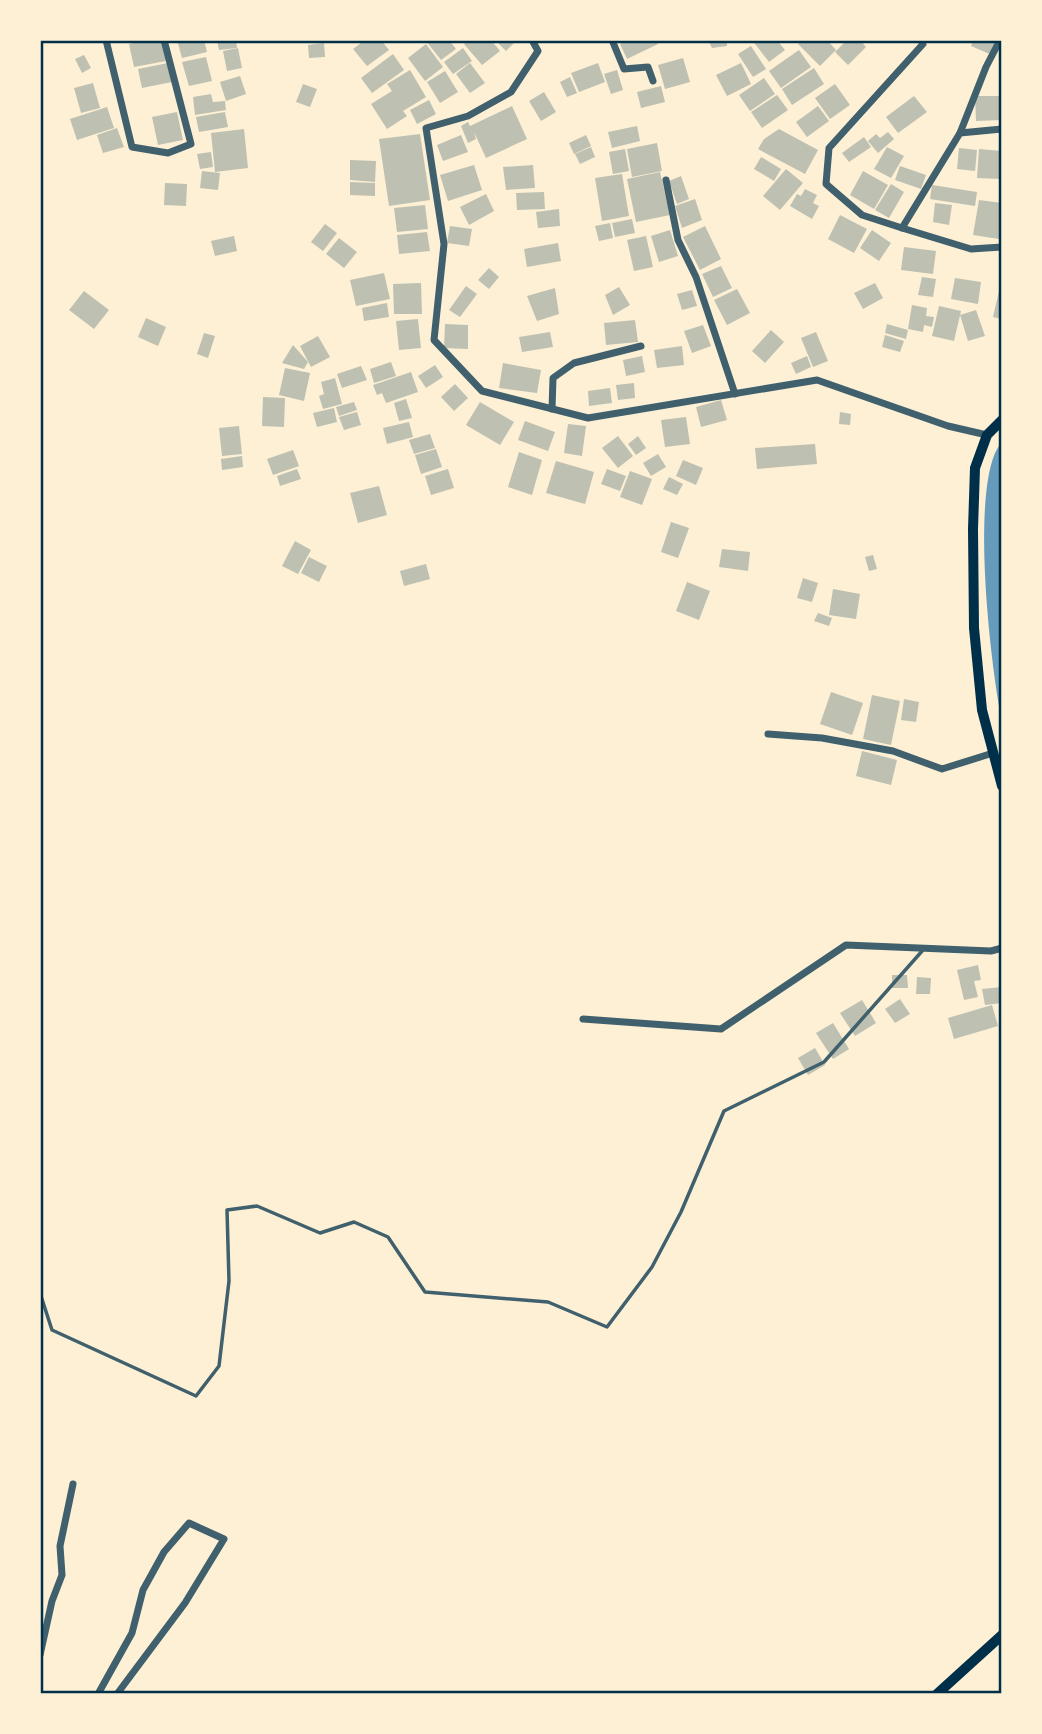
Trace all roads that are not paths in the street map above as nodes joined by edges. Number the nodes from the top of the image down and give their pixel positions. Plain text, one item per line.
1 (106, 40) edge
2 (163, 40) edge
3 (532, 40) edge
4 (612, 40) edge
5 (921, 40) edge
6 (1000, 40) edge
7 (653, 81) dead end
8 (1002, 129) edge
9 (960, 133) junction
10 (666, 180) dead end
11 (902, 228) junction
12 (1002, 247) edge
13 (641, 346) dead end
14 (735, 394) junction
15 (552, 409) junction
16 (1002, 420) edge
17 (987, 435) junction
18 (768, 734) dead end
19 (993, 753) junction
20 (1002, 786) edge
21 (925, 948) junction
22 (1002, 948) edge
23 (583, 1019) dead end
24 (40, 1293) edge
25 (73, 1484) dead end
26 (1002, 1635) edge
27 (40, 1655) edge
28 (98, 1694) edge
29 (117, 1694) edge
30 (937, 1694) edge

1 - 2 street
3 - 15 street
4 - 7 street
5 - 11 street
6 - 9 street
8 - 9 street
9 - 11 street
10 - 14 street
11 - 12 street
13 - 15 street
14 - 15 street
14 - 17 street
16 - 17 main road
17 - 19 main road
18 - 19 street
19 - 20 main road
21 - 22 street
21 - 23 street
21 - 24 lane
25 - 27 street
26 - 30 main road
28 - 29 street

